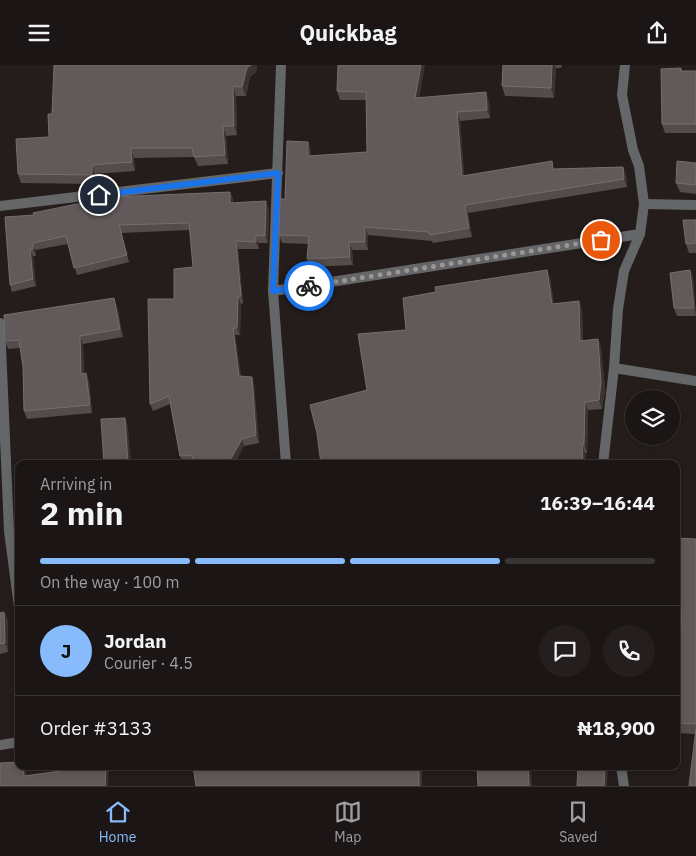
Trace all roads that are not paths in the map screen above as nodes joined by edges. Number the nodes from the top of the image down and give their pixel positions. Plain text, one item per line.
1 (281, 65) edge
2 (625, 65) edge
3 (278, 173) junction
4 (644, 204) junction
5 (696, 205) edge
6 (0, 206) edge
7 (640, 234) junction
8 (273, 291) junction
9 (0, 323) edge
10 (614, 368) junction
11 (696, 381) edge
12 (286, 460) edge
13 (603, 460) edge
14 (15, 577) edge
15 (15, 743) edge
16 (0, 745) edge
17 (622, 770) edge
18 (624, 786) edge

1 - 3 street
2 - 4 street
3 - 6 street
3 - 8 street
4 - 5 street
4 - 7 street
7 - 8 street
7 - 10 street
8 - 12 street
9 - 14 street
10 - 11 street
10 - 13 street
15 - 16 street
17 - 18 street

